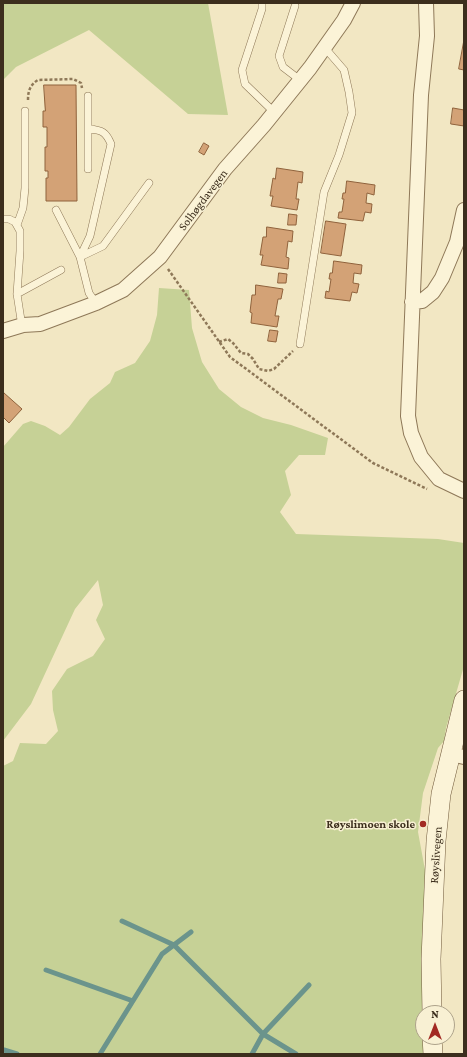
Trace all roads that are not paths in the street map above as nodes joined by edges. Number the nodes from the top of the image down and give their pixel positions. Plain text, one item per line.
1 (262, 3) edge
2 (353, 3) edge
3 (426, 3) edge
4 (295, 6) dead end
5 (325, 48) junction
6 (300, 80) junction
7 (88, 96) road end
8 (25, 111) road end
9 (274, 112) junction
10 (89, 129) junction
11 (88, 169) dead end
12 (149, 183) dead end
13 (56, 210) dead end
14 (464, 210) edge
15 (3, 219) edge
16 (17, 225) junction
17 (80, 257) junction
18 (61, 270) dead end
19 (17, 294) junction
20 (412, 302) junction
21 (96, 303) junction
22 (23, 326) junction
23 (3, 331) edge
24 (300, 344) road end
25 (464, 491) edge
26 (464, 700) edge
27 (457, 756) edge
28 (432, 1005) edge

1 - 9 lane
2 - 5 street, Solhøgdavegen
3 - 20 street
4 - 6 lane
5 - 6 street, Solhøgdavegen
5 - 24 lane
6 - 9 street, Solhøgdavegen
7 - 10 lane
8 - 16 lane
9 - 21 street, Solhøgdavegen
10 - 11 lane
10 - 17 lane
12 - 17 lane
13 - 17 lane
14 - 20 street
15 - 16 lane
16 - 19 lane
17 - 21 lane
18 - 19 lane
19 - 22 lane
20 - 25 street
21 - 22 street, Solhøgdavegen
22 - 23 street, Solhøgdavegen
26 - 27 street, Røyslivegen
27 - 28 street, Røyslivegen

